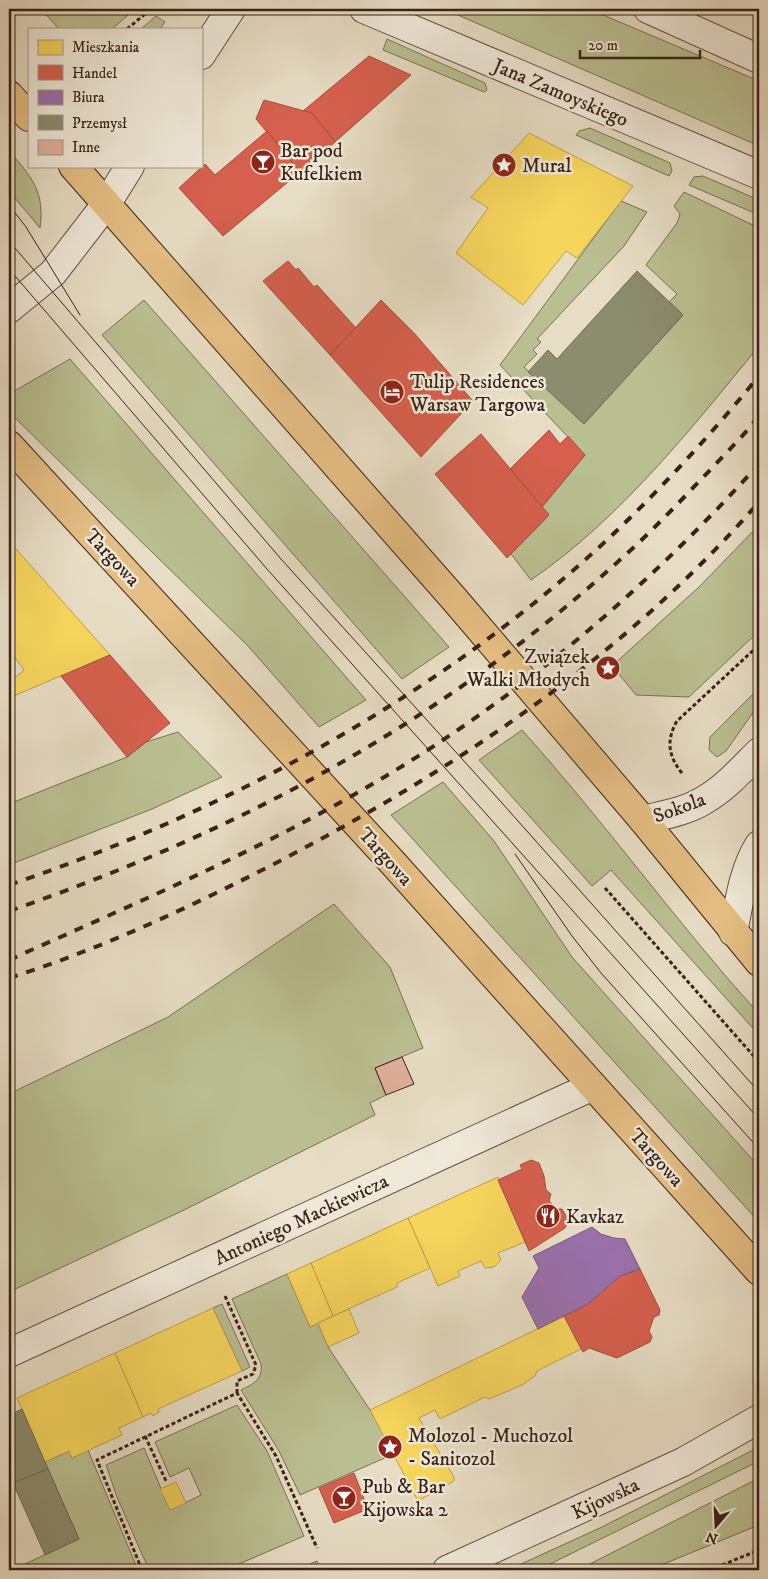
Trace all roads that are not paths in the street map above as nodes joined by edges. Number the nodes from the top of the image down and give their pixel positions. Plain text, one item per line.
1 (231, 9) edge
2 (364, 9) edge
3 (648, 9) edge
4 (202, 53) edge
5 (759, 59) edge
6 (9, 95) edge
7 (28, 116) edge
8 (75, 168) edge
9 (129, 168) edge
10 (759, 175) edge
11 (107, 204) junction
12 (9, 309) edge
13 (9, 445) edge
14 (759, 752) edge
15 (643, 820) junction
16 (759, 845) edge
17 (733, 932) junction
18 (759, 962) edge
19 (593, 1086) junction
20 (759, 1270) edge
21 (9, 1353) edge
22 (759, 1419) edge
23 (448, 1570) edge

1 - 4 street
2 - 10 street, Jana Zamoyskiego
3 - 5 street
6 - 7 main road
8 - 11 main road
9 - 11 street
11 - 12 street
11 - 15 main road
13 - 19 main road, Targowa
14 - 15 street, Sokola
15 - 17 main road
16 - 17 street
17 - 18 main road
19 - 20 main road, Targowa
19 - 21 street, Antoniego Mackiewicza
22 - 23 street, Kijowska

